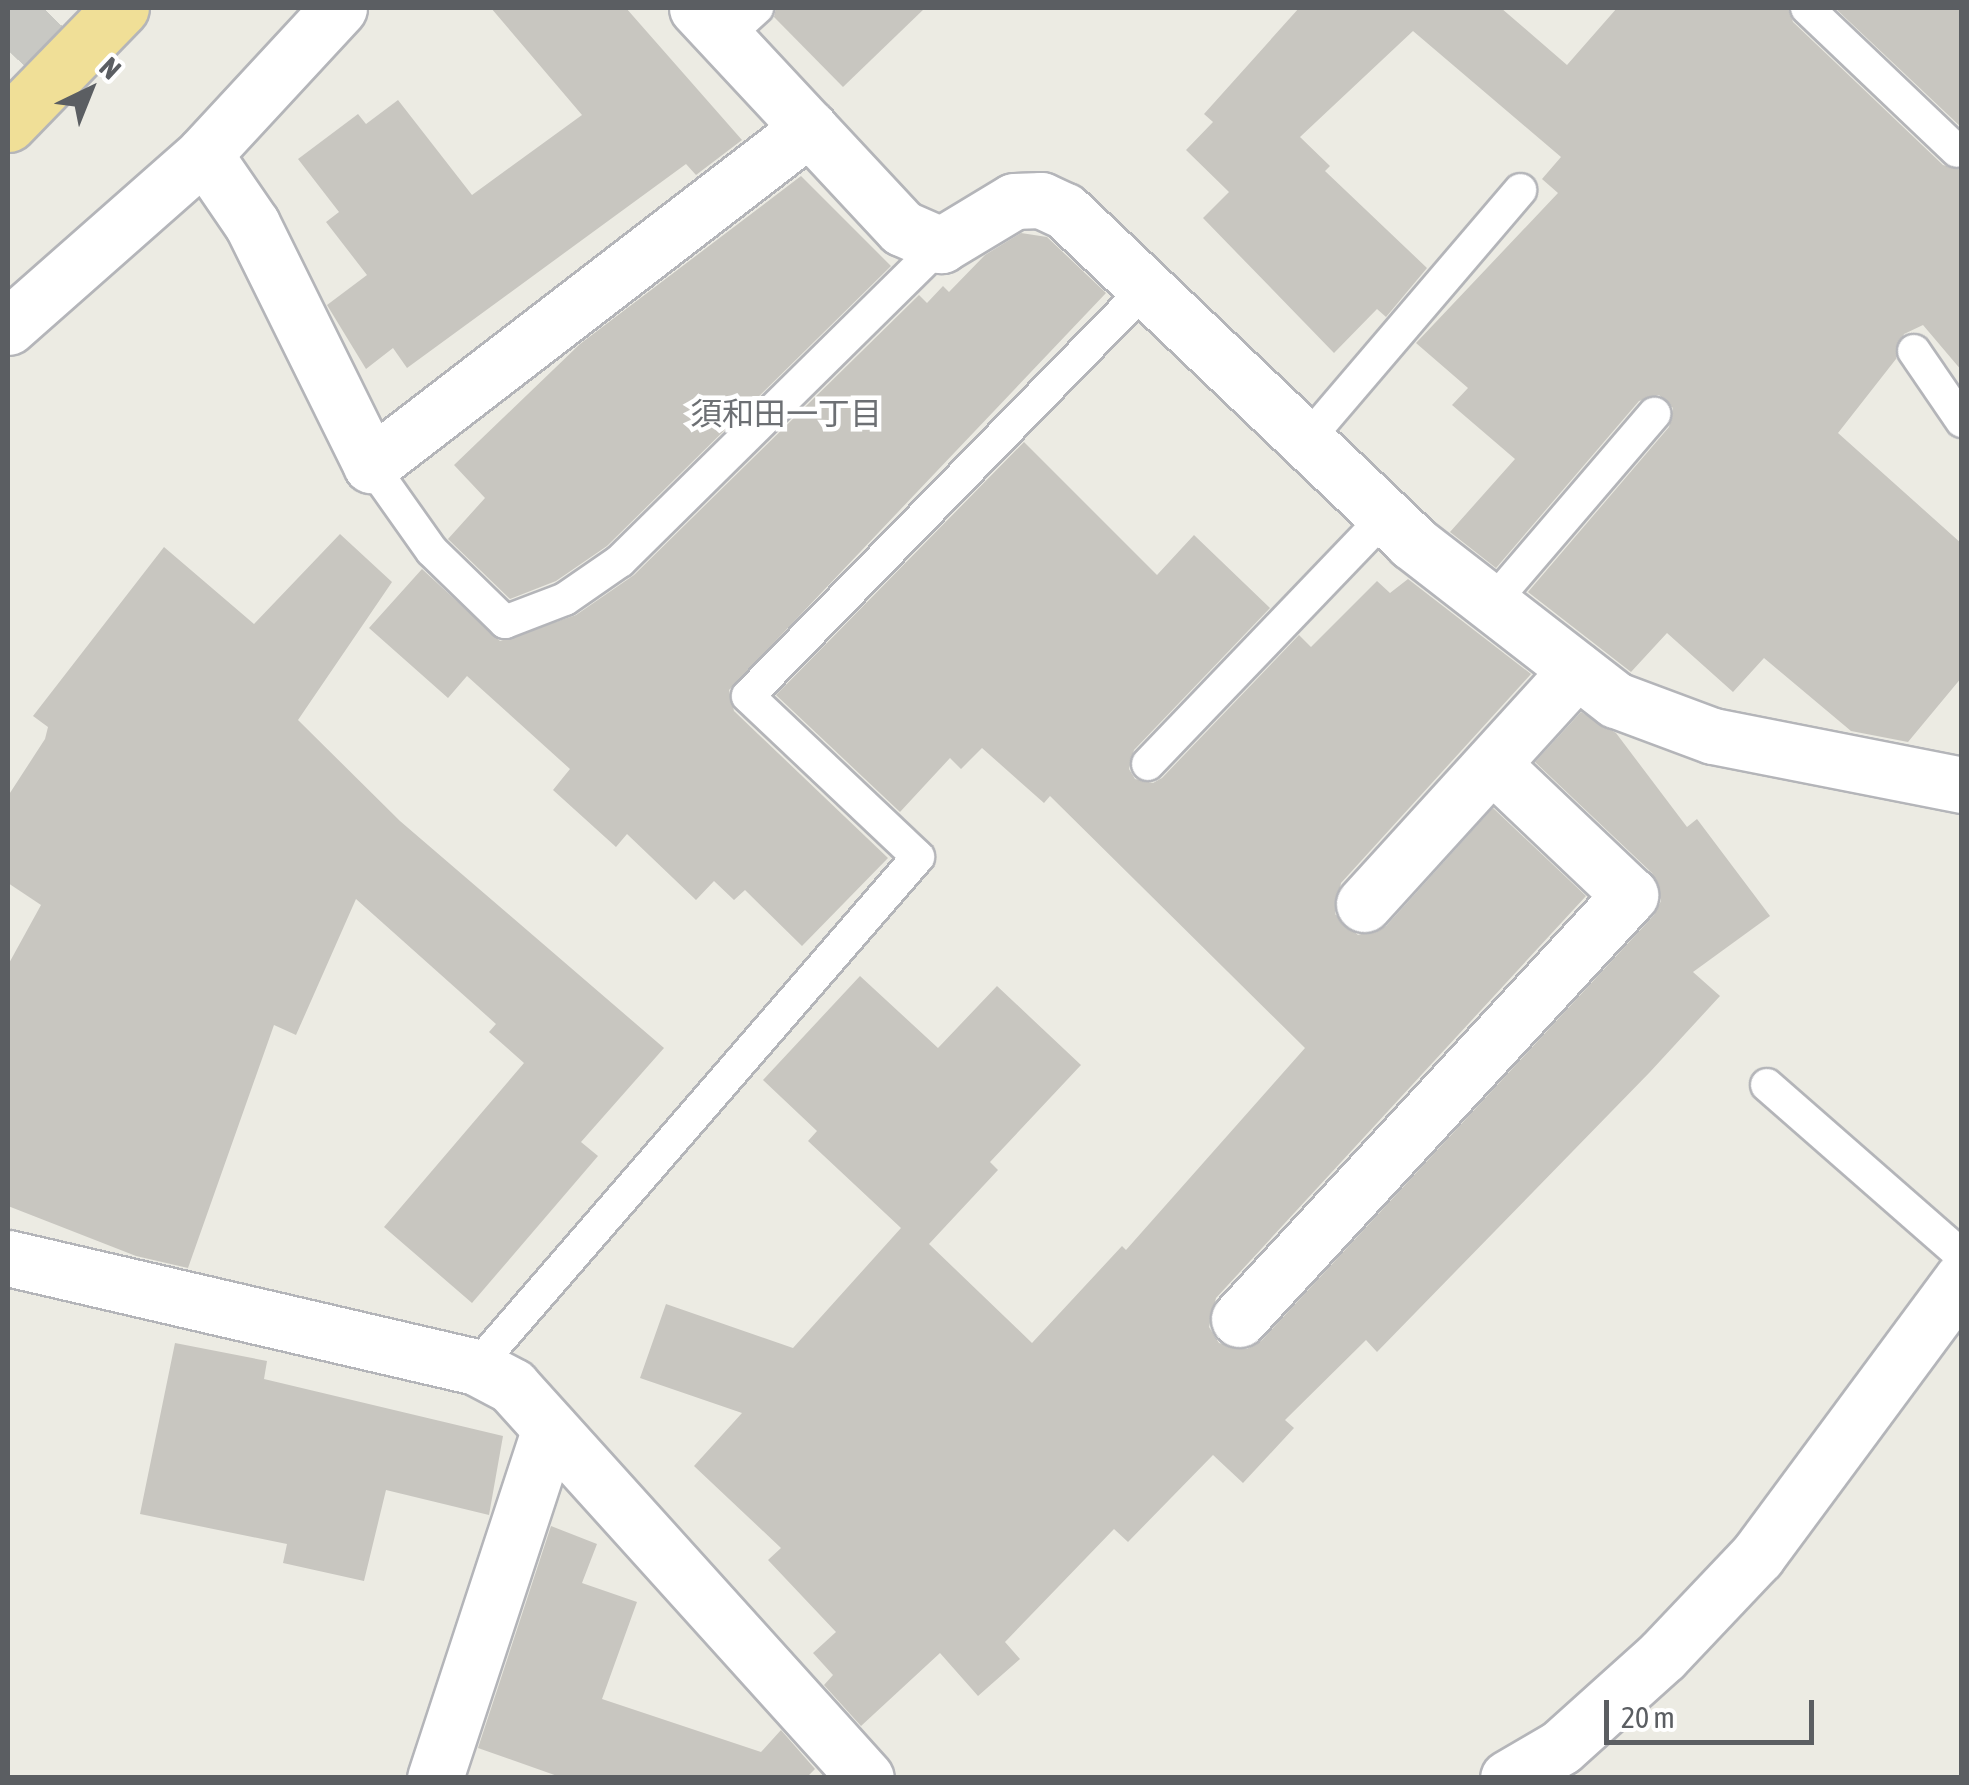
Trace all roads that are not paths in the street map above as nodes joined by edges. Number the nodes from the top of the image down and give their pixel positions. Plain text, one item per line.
1 (120, 8) edge
2 (340, 8) edge
3 (1807, 8) edge
4 (726, 18) edge
5 (8, 124) edge
6 (809, 128) junction
7 (1957, 151) dead end
8 (204, 154) junction
9 (1520, 190) dead end
10 (941, 245) junction
11 (1147, 286) junction
12 (8, 327) edge
13 (1914, 351) dead end
14 (1654, 414) dead end
15 (1962, 421) edge
16 (1306, 441) junction
17 (371, 465) junction
18 (1386, 516) junction
19 (1492, 602) junction
20 (1577, 670) junction
21 (1148, 764) dead end
22 (1492, 764) junction
23 (1962, 785) edge
24 (1364, 904) dead end
25 (1767, 1086) dead end
26 (1962, 1256) edge
27 (8, 1258) edge
28 (1962, 1279) edge
29 (1239, 1319) dead end
30 (476, 1367) junction
31 (550, 1428) junction
32 (435, 1778) edge
33 (866, 1778) edge
34 (1508, 1778) edge

1 - 5 highway
2 - 8 street
3 - 7 lane
4 - 6 street
6 - 10 street
6 - 17 street
8 - 12 street
8 - 17 street
9 - 16 lane
10 - 11 street
10 - 17 lane
11 - 16 street
11 - 30 lane
13 - 15 lane
14 - 19 lane
16 - 18 street
18 - 19 street
18 - 21 lane
19 - 20 street
20 - 22 street
20 - 23 street
22 - 24 street
22 - 29 street
25 - 26 lane
27 - 30 street
28 - 34 street
30 - 31 street
31 - 32 street
31 - 33 street

